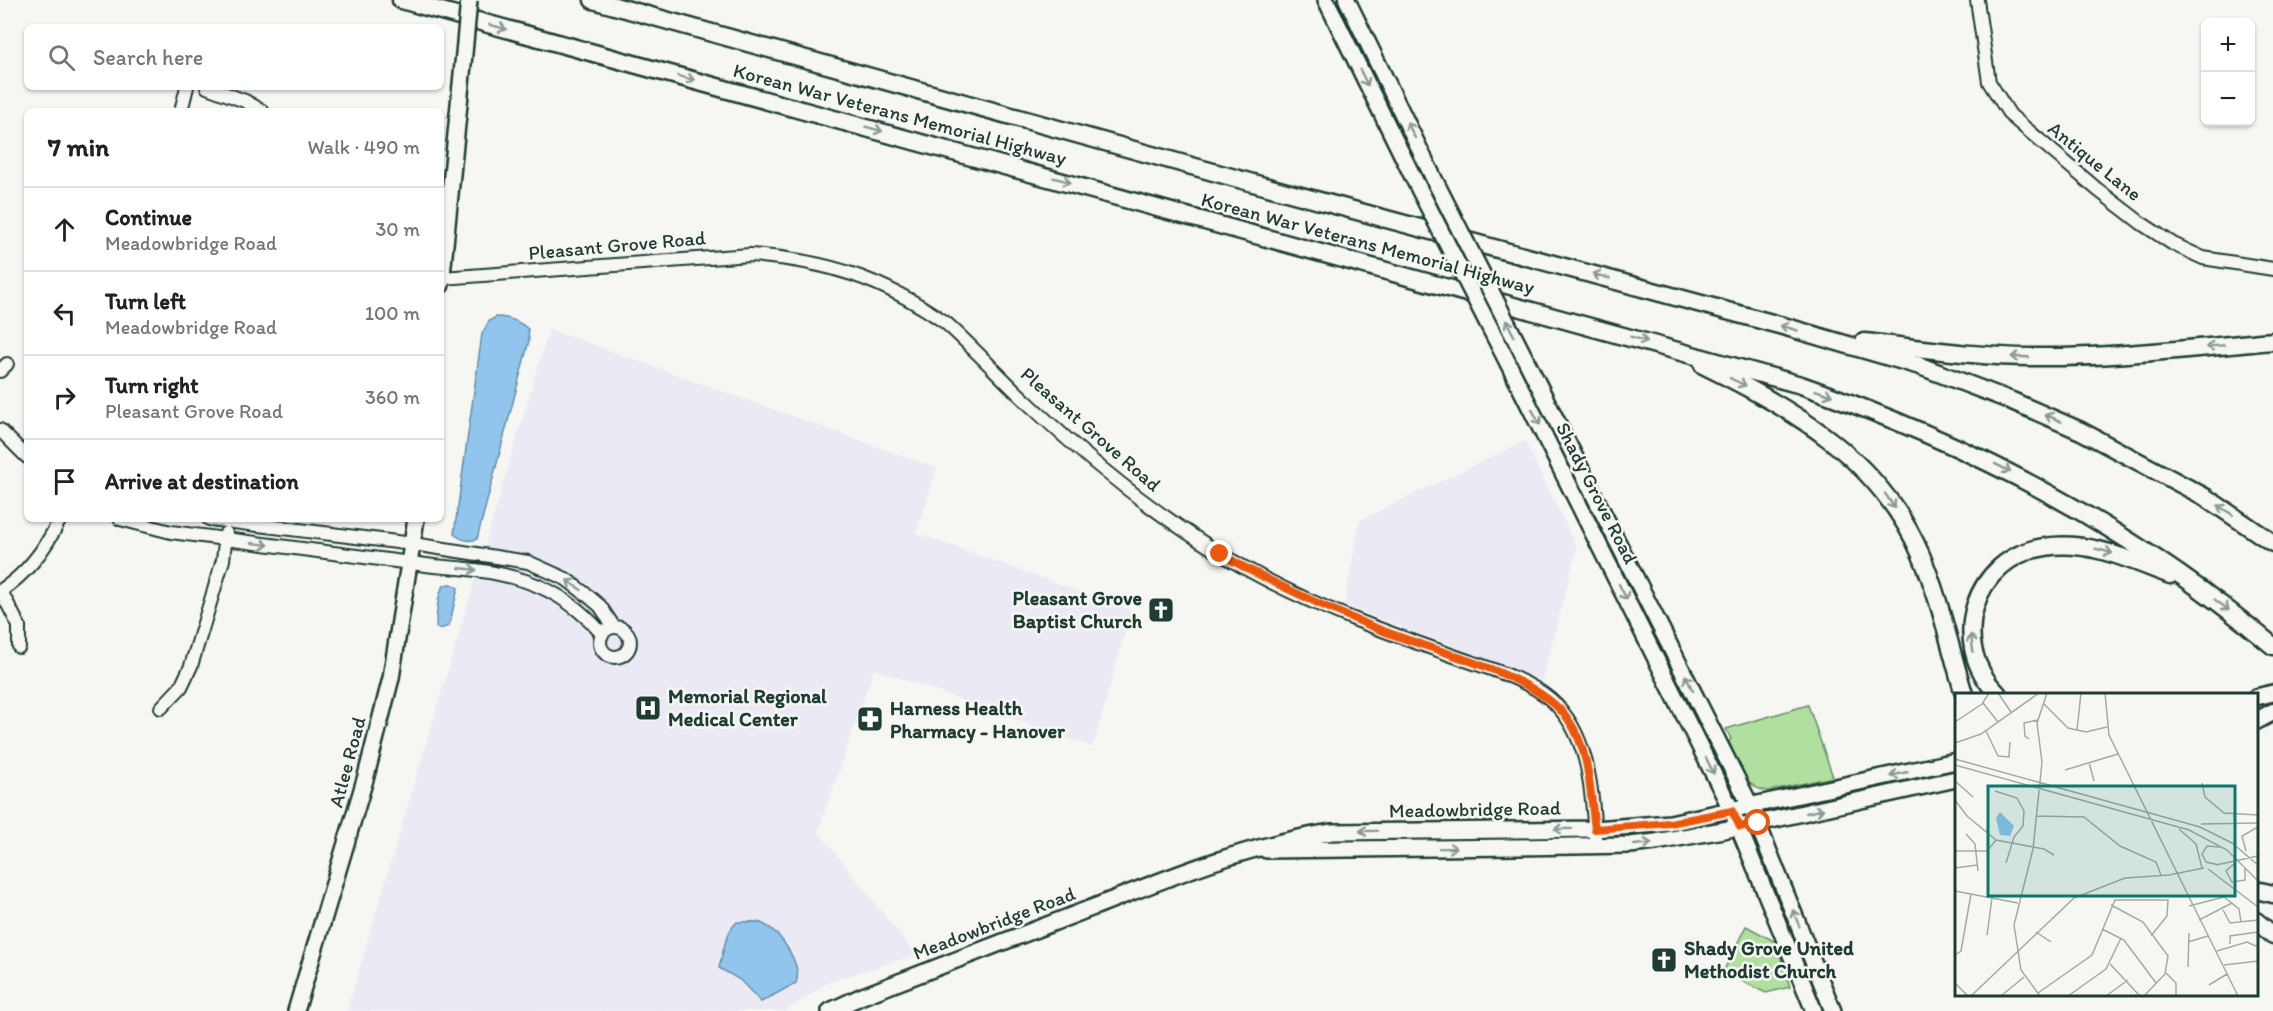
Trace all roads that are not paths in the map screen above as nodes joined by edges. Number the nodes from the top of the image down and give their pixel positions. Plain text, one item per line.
1 (401, 0) edge
2 (470, 0) edge
3 (592, 0) edge
4 (1326, 0) edge
5 (1347, 0) edge
6 (1977, 0) edge
7 (1356, 17) junction
8 (1339, 25) junction
9 (186, 90) edge
10 (215, 90) edge
11 (182, 108) edge
12 (257, 108) edge
13 (444, 258) edge
14 (2273, 269) edge
15 (444, 278) edge
16 (1820, 336) junction
17 (2273, 341) edge
18 (1667, 347) junction
19 (0, 430) edge
20 (24, 454) edge
21 (58, 522) edge
22 (132, 522) edge
23 (228, 522) edge
24 (243, 522) edge
25 (416, 522) edge
26 (226, 539) junction
27 (2273, 543) edge
28 (413, 544) junction
29 (410, 563) junction
30 (2193, 584) junction
31 (1, 591) edge
32 (614, 627) junction
33 (602, 634) junction
34 (2273, 646) edge
35 (19, 647) dead end
36 (1964, 693) edge
37 (1997, 693) edge
38 (2273, 693) edge
39 (2258, 697) edge
40 (161, 708) dead end
41 (2273, 712) edge
42 (2258, 715) edge
43 (2258, 720) edge
44 (1955, 761) edge
45 (1955, 779) edge
46 (1751, 807) junction
47 (1732, 811) junction
48 (1758, 823) junction
49 (1740, 827) junction
50 (1595, 829) junction
51 (1596, 846) junction
52 (1242, 851) junction
53 (2258, 890) edge
54 (2273, 894) edge
55 (2258, 923) edge
56 (2273, 935) edge
57 (296, 1011) edge
58 (830, 1011) edge
59 (1814, 1011) edge
60 (1833, 1011) edge

1 -> 18 highway, Korean War Veterans Memorial Highway
2 - 13 main road, bridge
16 -> 3 highway, Korean War Veterans Memorial Highway
4 - 8 main road, Shady Grove Road
5 - 7 main road, Shady Grove Road
6 - 14 street, Antique Lane
7 - 8 main road
46 -> 7 main road, Shady Grove Road, bridge
8 -> 47 main road, Shady Grove Road, bridge
9 - 11 street
10 - 12 street
15 - 50 street, Pleasant Grove Road
17 -> 16 highway
27 -> 16 highway, Korean War Veterans Memorial Highway
18 -> 30 highway, Korean War Veterans Memorial Highway
18 -> 36 highway
19 - 20 street
21 - 31 street
22 - 26 street
23 - 26 street
24 - 28 street
25 - 28 main road, Atlee Road
26 -> 29 street
26 - 40 street
28 - 29 main road, Atlee Road
32 -> 28 street
29 -> 33 street
29 - 57 main road, Atlee Road
30 -> 34 highway, Korean War Veterans Memorial Highway
37 -> 30 highway
31 - 35 street
32 - 33 street
32 - 33 street
38 - 39 main road
41 - 42 main road
41 - 43 highway
44 -> 46 main road, Meadowbridge Road
48 -> 45 main road, Meadowbridge Road
46 - 47 main road, Meadowbridge Road
46 - 48 main road, Shady Grove Road
47 - 49 main road, Shady Grove Road
47 - 50 main road, Meadowbridge Road
48 - 49 main road, Meadowbridge Road
60 -> 48 main road, Shady Grove Road
51 -> 49 main road, Meadowbridge Road
49 - 59 main road, Shady Grove Road
50 - 51 street, Pleasant Grove Road
50 -> 52 main road, Meadowbridge Road
52 -> 51 main road, Meadowbridge Road
52 - 58 main road, Meadowbridge Road
53 - 54 highway
55 - 56 highway

